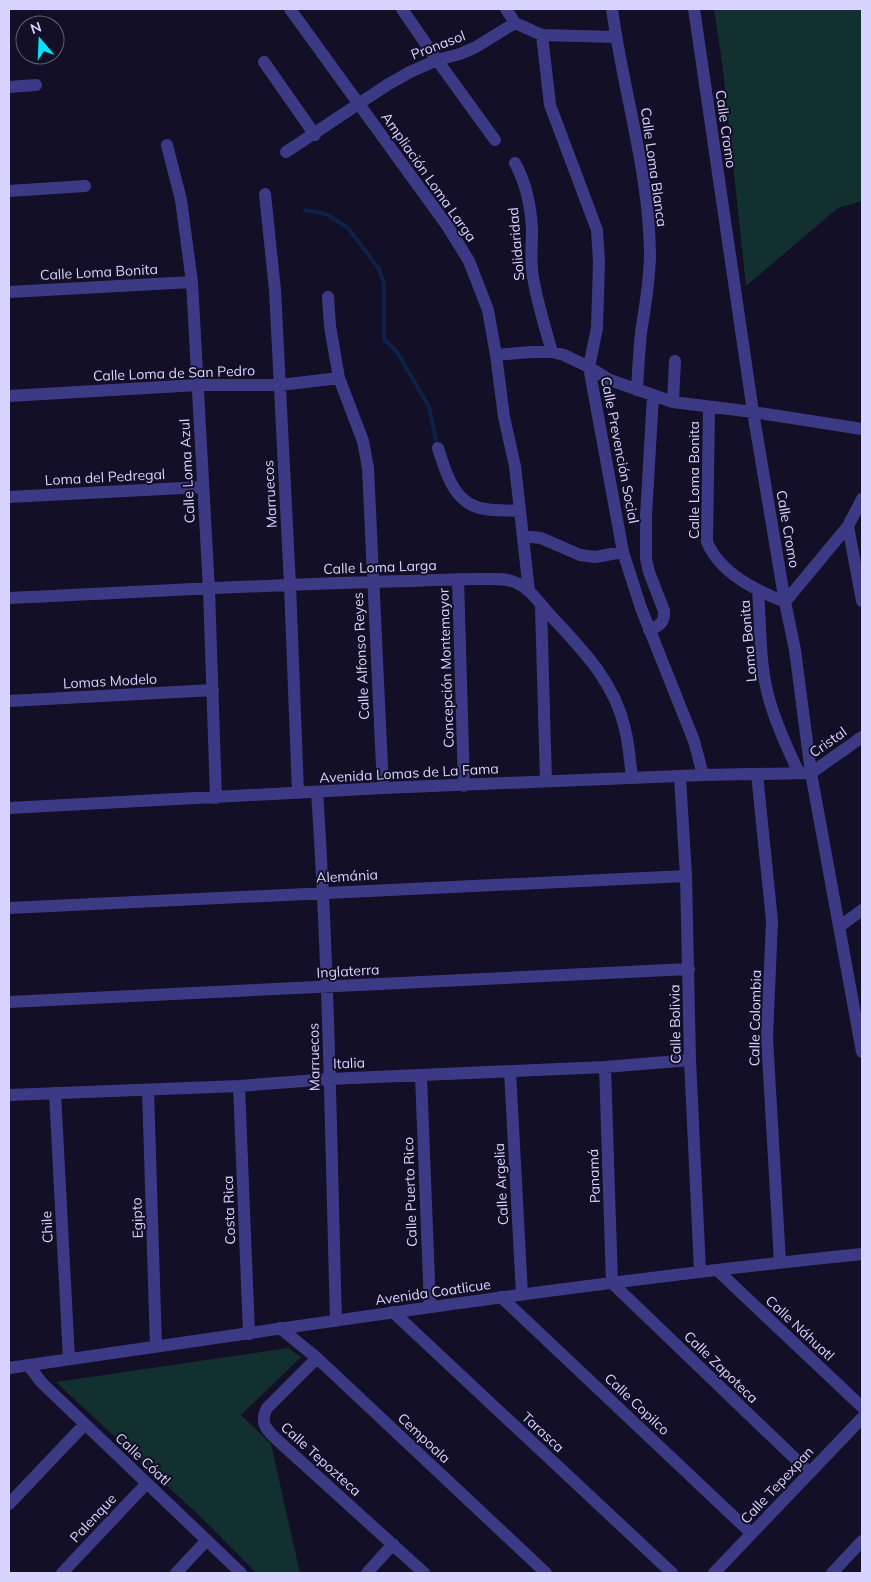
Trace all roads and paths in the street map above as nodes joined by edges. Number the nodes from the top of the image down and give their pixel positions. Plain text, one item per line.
1 (290, 9) edge
2 (402, 9) edge
3 (506, 9) edge
4 (612, 9) edge
5 (694, 9) edge
6 (514, 23) junction
7 (542, 35) junction
8 (616, 37) junction
9 (437, 60) junction
10 (264, 62) dead end
11 (36, 85) dead end
12 (9, 87) edge
13 (359, 105) junction
14 (315, 135) junction
15 (495, 140) dead end
16 (167, 145) dead end
17 (286, 152) dead end
18 (515, 163) dead end
19 (85, 186) dead end
20 (9, 191) edge
21 (265, 194) dead end
22 (192, 282) junction
23 (9, 292) edge
24 (328, 297) dead end
25 (552, 352) junction
26 (496, 355) junction
27 (674, 361) dead end
28 (589, 367) junction
29 (340, 378) junction
30 (198, 385) junction
31 (280, 385) junction
32 (636, 390) junction
33 (9, 396) edge
34 (653, 396) junction
35 (673, 402) junction
36 (709, 407) junction
37 (753, 412) junction
38 (862, 429) edge
39 (438, 448) dead end
40 (202, 487) junction
41 (9, 497) edge
42 (862, 498) edge
43 (520, 511) junction
44 (848, 526) junction
45 (524, 536) junction
46 (623, 552) junction
47 (458, 579) junction
48 (373, 582) junction
49 (290, 585) junction
50 (209, 590) junction
51 (529, 590) junction
52 (758, 591) junction
53 (9, 598) edge
54 (862, 601) edge
55 (785, 602) junction
56 (541, 606) junction
57 (649, 630) junction
58 (213, 690) junction
59 (9, 701) edge
60 (862, 737) edge
61 (805, 772) junction
62 (757, 774) junction
63 (703, 775) junction
64 (680, 776) junction
65 (632, 778) junction
66 (546, 781) junction
67 (464, 786) junction
68 (383, 788) junction
69 (318, 792) junction
70 (298, 793) junction
71 (216, 798) junction
72 (9, 808) edge
73 (686, 876) junction
74 (324, 892) junction
75 (9, 908) edge
76 (862, 910) edge
77 (839, 927) junction
78 (689, 969) junction
79 (328, 986) junction
80 (9, 1002) edge
81 (862, 1052) edge
82 (690, 1060) junction
83 (605, 1067) junction
84 (510, 1071) junction
85 (421, 1076) junction
86 (329, 1079) junction
87 (240, 1086) junction
88 (148, 1090) junction
89 (55, 1093) junction
90 (9, 1095) edge
91 (862, 1254) edge
92 (780, 1262) junction
93 (717, 1270) junction
94 (700, 1271) junction
95 (612, 1283) junction
96 (522, 1294) junction
97 (501, 1297) junction
98 (430, 1307) junction
99 (393, 1312) junction
100 (336, 1321) junction
101 (280, 1328) junction
102 (249, 1334) junction
103 (156, 1346) junction
104 (317, 1358) junction
105 (69, 1359) junction
106 (28, 1365) junction
107 (9, 1368) edge
108 (862, 1407) edge
109 (862, 1418) edge
110 (84, 1424) junction
111 (809, 1472) junction
112 (147, 1483) junction
113 (9, 1504) edge
114 (752, 1533) junction
115 (207, 1540) junction
116 (862, 1541) edge
117 (393, 1544) junction
118 (62, 1573) edge
119 (176, 1573) edge
120 (241, 1573) edge
121 (367, 1573) edge
122 (424, 1573) edge
123 (546, 1573) edge
124 (672, 1573) edge
125 (714, 1573) edge
126 (832, 1573) edge

1 - 13 street, Ampliación Loma Larga
2 - 9 street
3 - 6 street
4 - 8 street, Calle Loma Blanca
5 - 37 street, Calle Cromo
6 - 7 street
6 - 9 street, Pronasol
7 - 8 street
7 - 28 street, Calle Prevención Social
8 - 32 street, Calle Loma Blanca
9 - 13 street, Pronasol
9 - 15 street
10 - 14 street
11 - 12 street
13 - 14 street, Pronasol
13 - 26 street, Ampliación Loma Larga
14 - 17 street, Pronasol
16 - 22 street, Calle Loma Azul
18 - 25 street, Solidaridad
19 - 20 street
21 - 31 street, Marruecos
22 - 23 street, Calle Loma Bonita
22 - 30 street, Calle Loma Azul
24 - 29 street, Calle Alfonso Reyes
25 - 26 street
25 - 28 street
26 - 43 street, Ampliación Loma Larga
27 - 35 street
28 - 32 street
28 - 46 street, Calle Prevención Social
29 - 31 street, Calle Loma de San Pedro
29 - 48 street, Calle Alfonso Reyes
30 - 31 street, Calle Loma de San Pedro
30 - 33 street, Calle Loma de San Pedro
30 - 40 street, Calle Loma Azul
31 - 49 street, Marruecos
32 - 34 street
34 - 35 street
34 - 57 street
35 - 36 street
36 - 37 street
36 - 52 street, Calle Loma Bonita
37 - 38 street
37 - 55 street, Calle Cromo
39 - 43 street
40 - 41 street, Loma del Pedregal
40 - 50 street, Calle Loma Azul
42 - 44 street
43 - 45 street, Ampliación Loma Larga
44 - 54 street
44 - 55 street
45 - 46 street
45 - 51 street, Ampliación Loma Larga
46 - 57 street, Calle Prevención Social
47 - 48 street, Calle Loma Larga
47 - 51 street, Calle Loma Larga
47 - 67 street, Concepción Montemayor
48 - 49 street, Calle Loma Larga
48 - 68 street, Calle Alfonso Reyes
49 - 50 street, Calle Loma Larga
49 - 70 street, Marruecos
50 - 53 street, Calle Loma Larga
50 - 58 street, Calle Loma Azul
51 - 56 street
52 - 55 street, Calle Loma Bonita
52 - 61 street, Loma Bonita
55 - 61 street, Calle Cromo
56 - 65 street
56 - 66 street
57 - 63 street, Calle Prevención Social
58 - 59 street, Lomas Modelo
58 - 71 street, Calle Loma Azul
60 - 61 street, Cristal
61 - 62 street, Avenida Lomas de La Fama
61 - 77 street, Calle Cromo
62 - 63 street, Avenida Lomas de La Fama
62 - 92 street, Calle Colombia
63 - 64 street, Avenida Lomas de La Fama
64 - 65 street, Avenida Lomas de La Fama
64 - 73 street, Calle Bolivia
65 - 66 street, Avenida Lomas de La Fama
66 - 67 street, Avenida Lomas de La Fama
67 - 68 street, Avenida Lomas de La Fama
68 - 69 street, Avenida Lomas de La Fama
69 - 70 street, Avenida Lomas de La Fama
69 - 74 street, Marruecos
70 - 71 street, Avenida Lomas de La Fama
71 - 72 street, Avenida Lomas de La Fama
73 - 74 street, Alemánia
73 - 78 street, Calle Bolivia
74 - 75 street, Alemánia
74 - 79 street, Marruecos
76 - 77 street
77 - 81 street, Calle Cromo
78 - 79 street, Inglaterra
78 - 82 street, Calle Bolivia
79 - 80 street, Inglaterra
79 - 86 street, Marruecos
82 - 83 street, Italia
82 - 94 street, Calle Bolivia
83 - 84 street, Italia
83 - 95 street, Panamá
84 - 85 street, Italia
84 - 96 street, Calle Argelia
85 - 86 street, Italia
85 - 98 street, Calle Puerto Rico
86 - 87 street, Italia
86 - 100 street, Marruecos
87 - 88 street, Italia
87 - 102 street, Costa Rica
88 - 89 street, Italia
88 - 103 street, Egipto
89 - 90 street, Italia
89 - 105 street, Chile
91 - 92 street, Avenida Coatlicue
92 - 93 street, Avenida Coatlicue
93 - 94 street, Avenida Coatlicue
93 - 108 street, Calle Náhuatl
94 - 95 street, Avenida Coatlicue
95 - 96 street, Avenida Coatlicue
95 - 111 street, Calle Zapoteca
96 - 97 street, Avenida Coatlicue
97 - 98 street, Avenida Coatlicue
97 - 114 street, Calle Copilco
98 - 99 street, Avenida Coatlicue
99 - 100 street, Avenida Coatlicue
99 - 124 street, Tarasca
100 - 101 street, Avenida Coatlicue
101 - 102 street, Avenida Coatlicue
101 - 104 street, Cempoala
102 - 103 street, Avenida Coatlicue
103 - 105 street, Avenida Coatlicue
104 - 117 street, Calle Tepozteca
104 - 123 street, Cempoala
105 - 106 street, Avenida Coatlicue
106 - 107 street, Avenida Coatlicue
106 - 110 street, Calle Cóatl
109 - 111 street, Calle Tepexpan
110 - 112 street, Calle Cóatl
110 - 113 street
111 - 114 street, Calle Tepexpan
112 - 115 street, Calle Cóatl
112 - 118 street, Palenque
114 - 125 street, Calle Tepexpan
115 - 119 street
115 - 120 street, Calle Cóatl
116 - 126 street
117 - 121 street
117 - 122 street, Calle Tepozteca

